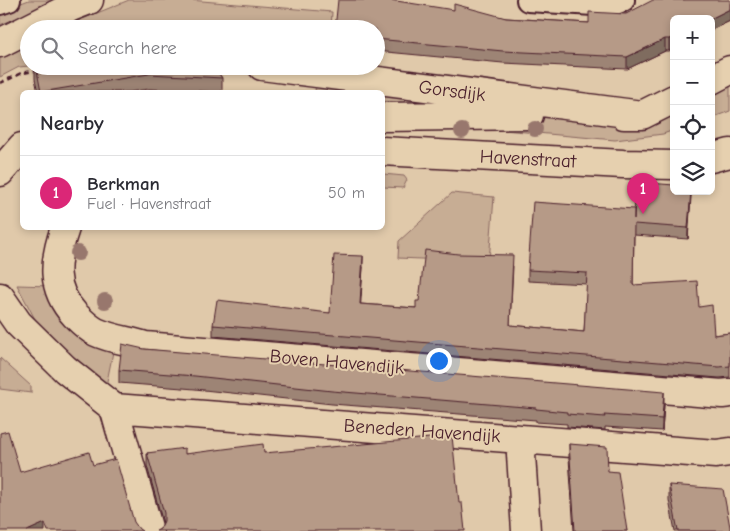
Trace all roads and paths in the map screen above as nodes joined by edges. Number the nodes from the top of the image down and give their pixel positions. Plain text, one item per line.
1 (9, 0) edge
2 (89, 0) edge
3 (528, 0) edge
4 (623, 0) edge
5 (0, 3) edge
6 (46, 20) edge
7 (20, 34) edge
8 (0, 44) edge
9 (730, 70) edge
10 (20, 74) edge
11 (332, 75) edge
12 (715, 78) edge
13 (0, 83) edge
14 (670, 101) edge
15 (642, 115) junction
16 (385, 117) edge
17 (20, 140) edge
18 (0, 142) edge
19 (20, 149) edge
20 (385, 151) edge
21 (730, 153) edge
22 (715, 157) edge
23 (670, 165) edge
24 (0, 172) edge
25 (64, 230) edge
26 (0, 297) edge
27 (9, 321) edge
28 (730, 393) edge
29 (114, 408) junction
30 (520, 439) junction
31 (730, 452) edge
32 (149, 531) edge
33 (526, 531) edge

1 - 5 lane
2 - 6 street
3 - 4 lane
7 - 8 street
9 - 12 street
10 - 13 path
11 - 15 street, Gorsdijk
14 - 15 street, Gorsdijk
15 - 16 street, Gorsdijk
17 - 18 street
19 - 24 street
20 - 23 street, Havenstraat
21 - 22 street
25 - 28 street, Boven Havendijk
26 - 27 street
27 - 29 street
29 - 30 street, Beneden Havendijk
29 - 32 street
30 - 31 street, Beneden Havendijk
30 - 33 street

